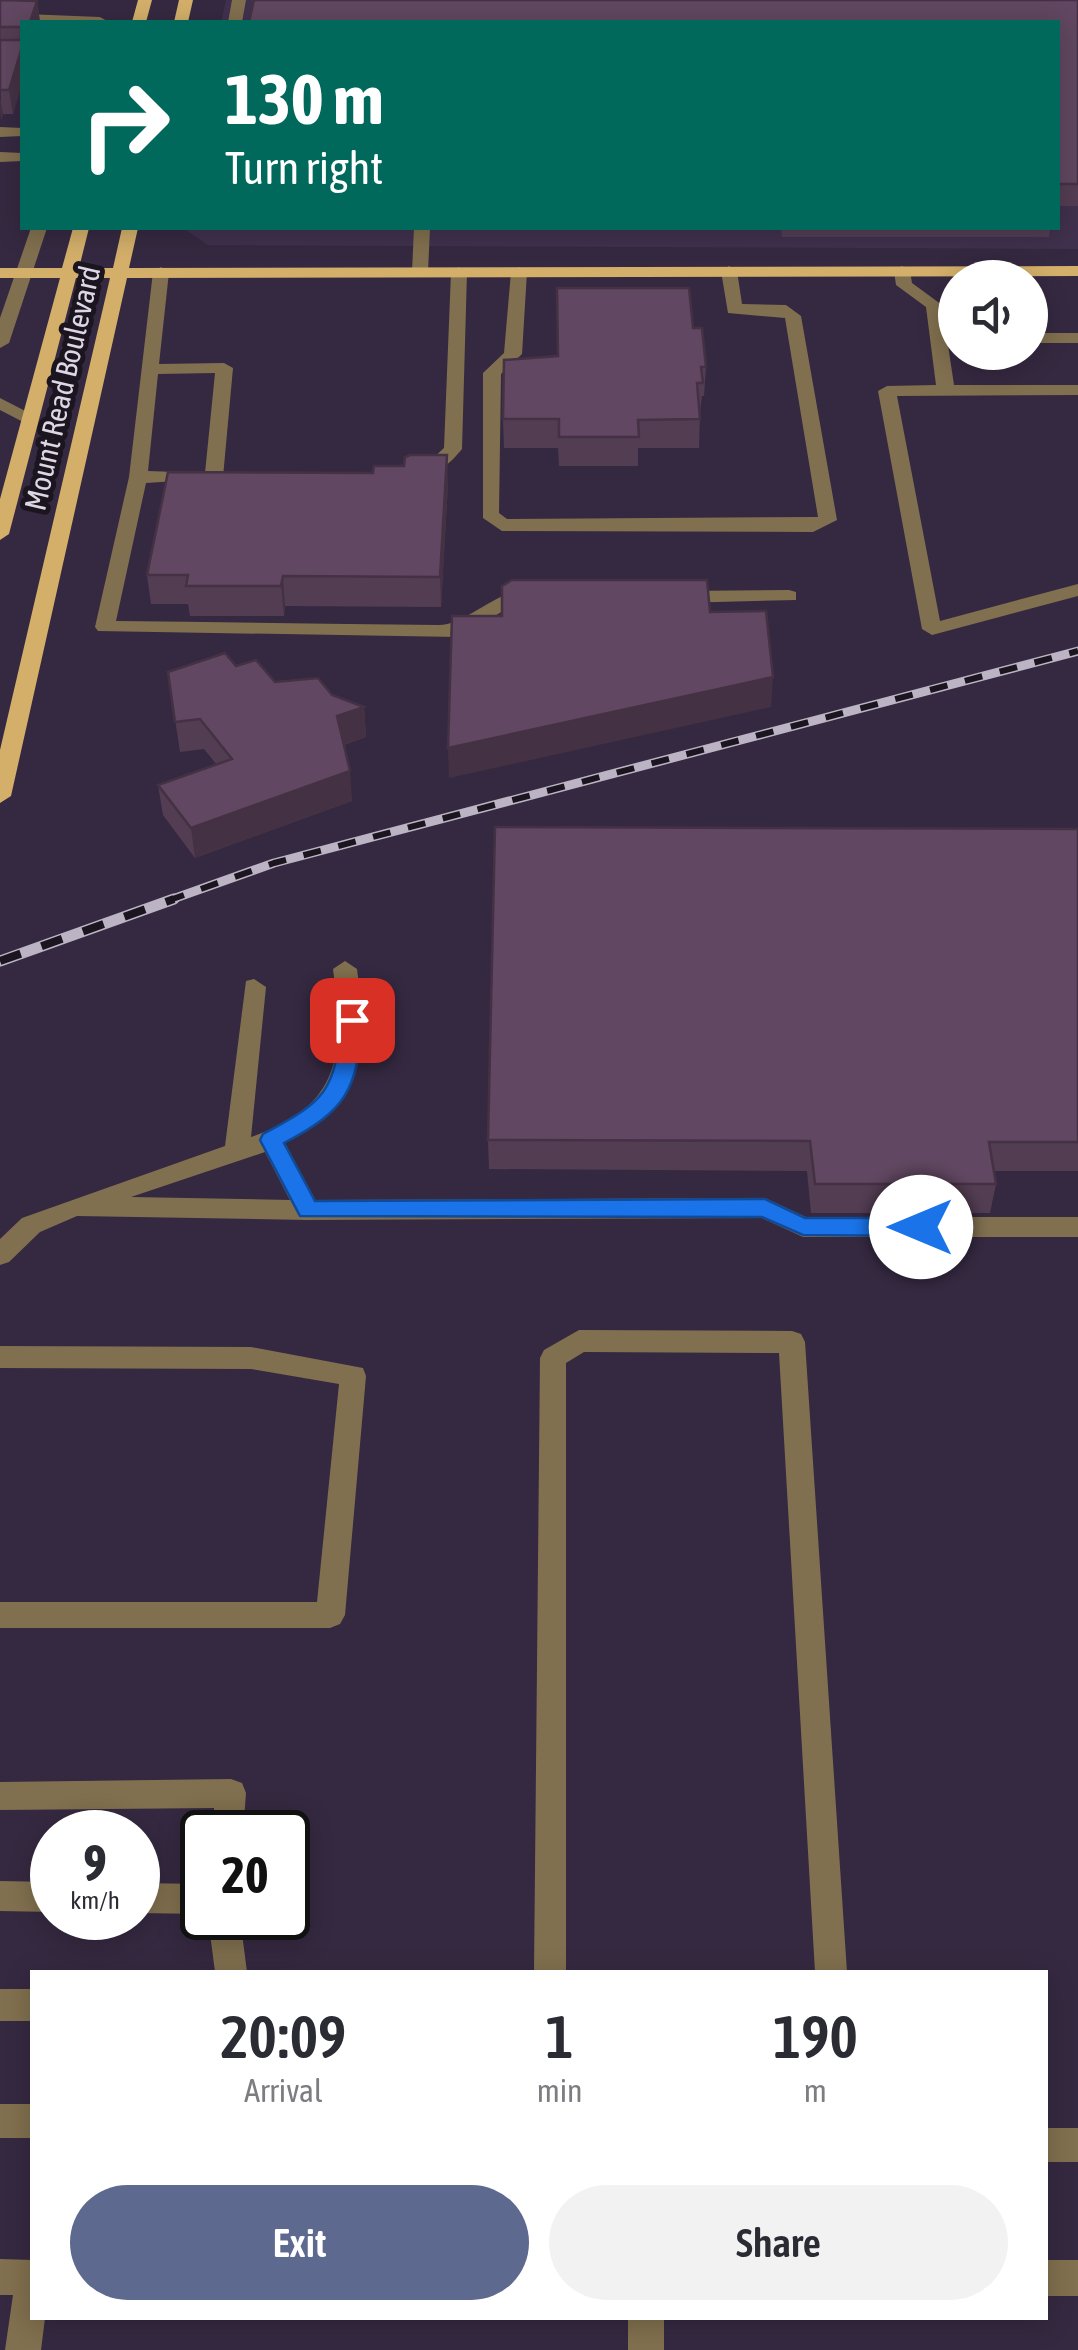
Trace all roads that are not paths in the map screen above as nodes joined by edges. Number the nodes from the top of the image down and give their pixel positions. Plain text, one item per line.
1 (0, 17) edge
2 (37, 20) edge
3 (38, 230) edge
4 (80, 230) edge
5 (129, 230) edge
6 (422, 230) edge
7 (729, 271) junction
8 (902, 271) junction
9 (1078, 271) edge
10 (0, 272) edge
11 (26, 272) junction
12 (68, 272) junction
13 (118, 272) junction
14 (162, 272) junction
15 (420, 272) junction
16 (459, 272) junction
17 (519, 272) junction
18 (938, 316) edge
19 (1048, 338) edge
20 (1078, 338) edge
21 (0, 343) edge
22 (152, 369) junction
23 (946, 370) edge
24 (1078, 390) edge
25 (946, 391) junction
26 (0, 402) edge
27 (29, 420) junction
28 (138, 477) junction
29 (404, 478) edge
30 (0, 534) edge
31 (1078, 590) edge
32 (788, 596) dead end
33 (650, 597) edge
34 (551, 598) edge
35 (0, 796) edge
36 (345, 970) dead end
37 (254, 987) dead end
38 (271, 1140) junction
39 (238, 1152) junction
40 (77, 1206) junction
41 (308, 1210) junction
42 (1078, 1228) edge
43 (0, 1254) edge
44 (0, 1357) edge
45 (0, 1614) edge
46 (0, 1796) edge
47 (230, 1810) edge
48 (0, 1896) edge
49 (30, 1897) edge
50 (227, 1940) edge
51 (231, 1970) edge
52 (550, 1970) edge
53 (831, 1970) edge
54 (0, 2006) edge
55 (30, 2006) edge
56 (0, 2121) edge
57 (30, 2121) edge
58 (1048, 2146) edge
59 (1078, 2146) edge
60 (0, 2277) edge
61 (1048, 2278) edge
62 (1078, 2278) edge
63 (30, 2279) edge
64 (30, 2295) edge
65 (646, 2320) edge
66 (23, 2350) edge
67 (646, 2350) edge

1 - 2 street
3 - 11 street, Mount Read Boulevard
4 - 12 main road, Mount Read Boulevard
5 - 13 main road, Mount Read Boulevard
6 - 15 street
7 - 8 main road
7 - 17 main road
7 - 17 street
8 - 9 main road
8 - 18 street
10 - 11 main road
11 - 12 main road
11 - 21 street, Mount Read Boulevard
12 - 13 main road
12 - 27 main road, Mount Read Boulevard
13 - 14 main road
13 - 35 main road, Mount Read Boulevard
14 - 15 main road
14 - 22 street
15 - 16 main road
16 - 17 main road
16 - 29 street
19 - 20 street
22 - 28 street
22 - 28 street
23 - 25 street
24 - 25 street
25 - 31 street
26 - 27 street, Mount Read Boulevard
27 - 30 main road, Mount Read Boulevard
28 - 34 street
32 - 33 street
36 - 38 street
37 - 39 street
38 - 39 street
38 - 41 street
39 - 40 street
40 - 41 street
40 - 43 street
41 - 42 street
44 - 45 street
46 - 47 street
48 - 49 street
50 - 51 street
52 - 53 street
54 - 55 street
56 - 57 street
58 - 59 street
60 - 63 street
61 - 62 street
64 - 66 street
65 - 67 street

